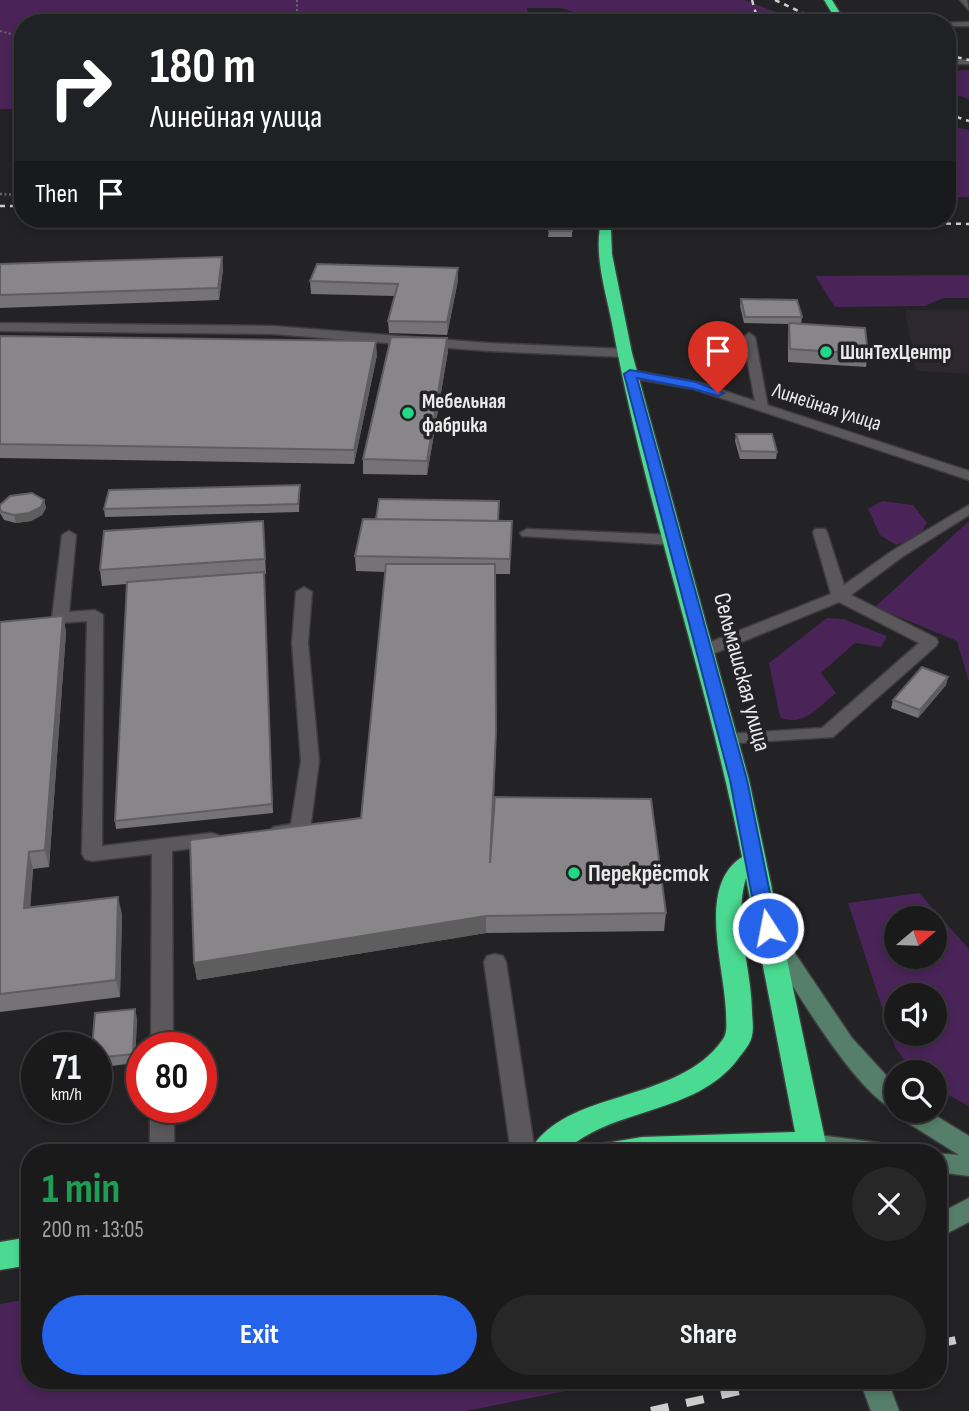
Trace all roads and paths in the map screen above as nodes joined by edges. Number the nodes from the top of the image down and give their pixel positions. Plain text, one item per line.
1 (963, 0) edge
2 (969, 8) edge
3 (606, 228) edge
4 (0, 327) edge
5 (749, 337) dead end
6 (625, 353) junction
7 (630, 374) junction
8 (762, 407) junction
9 (969, 476) edge
10 (969, 509) edge
11 (820, 531) dead end
12 (527, 533) dead end
13 (69, 535) dead end
14 (674, 540) junction
15 (304, 592) dead end
16 (840, 596) junction
17 (704, 651) junction
18 (726, 740) junction
19 (258, 834) edge
20 (231, 838) edge
21 (162, 846) junction
22 (754, 860) junction
23 (768, 928) junction
24 (495, 962) dead end
25 (162, 1032) edge
26 (884, 1089) edge
27 (162, 1123) edge
28 (928, 1123) edge
29 (162, 1144) edge
30 (522, 1144) edge
31 (556, 1144) edge
32 (812, 1144) edge
33 (969, 1148) edge
34 (947, 1163) edge
35 (969, 1166) edge
36 (969, 1209) edge
37 (947, 1222) edge
38 (21, 1252) edge
39 (0, 1256) edge
40 (877, 1389) edge
41 (885, 1411) edge

1 - 2 street
3 - 6 highway, Сельмашская улица
4 - 6 street
5 - 8 street
6 - 7 highway, Сельмашская улица
7 - 8 street, Линейная улица
7 - 14 highway, Сельмашская улица
8 - 9 street, Линейная улица
10 - 16 street
11 - 16 street
12 - 14 street
13 - 21 street
14 - 17 highway, Сельмашская улица
15 - 19 street
16 - 17 street
16 - 18 street
17 - 18 highway, Сельмашская улица
18 - 22 highway, Сельмашская улица
20 - 21 street
21 - 25 street
22 - 23 highway, Сельмашская улица
22 - 31 highway
23 - 26 main road
23 - 32 highway, Сельмашская улица
24 - 30 street
27 - 29 street
28 - 33 main road
34 - 35 main road
36 - 37 main road
38 - 39 highway
40 - 41 main road

